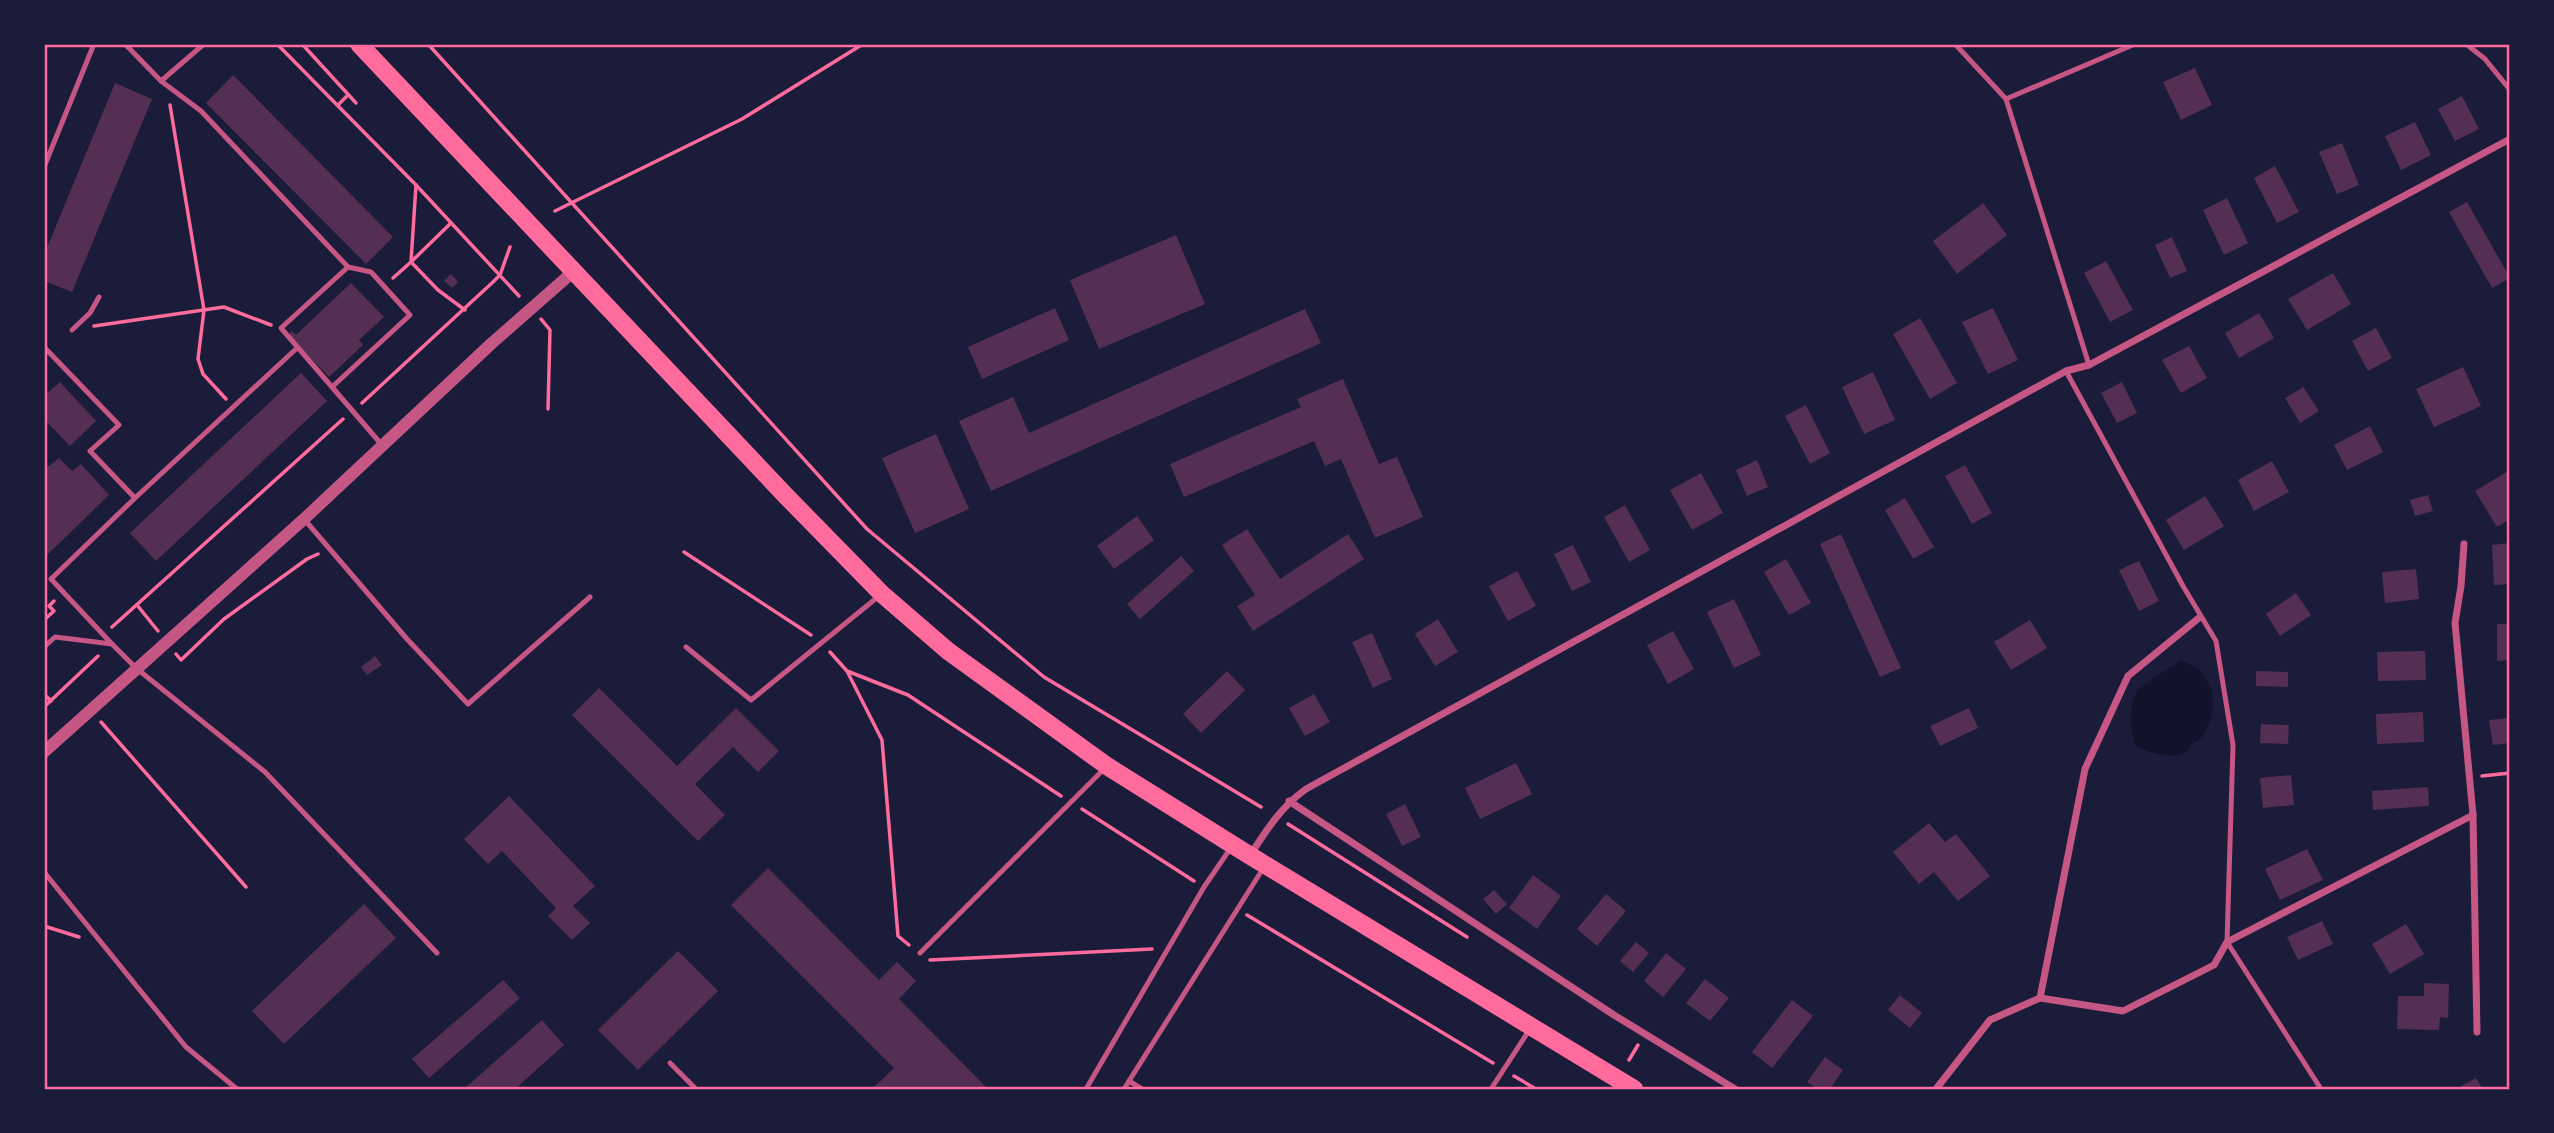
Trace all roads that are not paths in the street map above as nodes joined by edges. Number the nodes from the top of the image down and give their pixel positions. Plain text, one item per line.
1 (94, 44) edge
2 (125, 44) edge
3 (204, 44) edge
4 (359, 44) edge
5 (1955, 44) edge
6 (2135, 44) edge
7 (2466, 44) edge
8 (160, 81) junction
9 (2510, 90) edge
10 (2006, 99) junction
11 (2510, 139) edge
12 (44, 167) edge
13 (348, 267) junction
14 (573, 271) junction
15 (99, 298) dead end
16 (72, 330) road end
17 (44, 347) edge
18 (298, 348) junction
19 (2089, 365) junction
20 (2066, 371) junction
21 (332, 387) junction
22 (383, 445) junction
23 (135, 498) junction
24 (304, 519) junction
25 (2464, 544) dead end
26 (882, 594) junction
27 (590, 597) dead end
28 (2200, 617) junction
29 (111, 644) junction
30 (44, 647) edge
31 (686, 647) dead end
32 (136, 668) junction
33 (44, 752) edge
34 (1107, 766) junction
35 (1289, 801) junction
36 (2473, 815) junction
37 (1232, 845) junction
38 (1257, 860) junction
39 (44, 872) edge
40 (2227, 942) junction
41 (437, 953) dead end
42 (920, 953) road end
43 (2040, 998) junction
44 (1532, 1026) junction
45 (2477, 1032) dead end
46 (670, 1063) dead end
47 (1129, 1081) junction
48 (237, 1089) edge
49 (696, 1089) edge
50 (1086, 1089) edge
51 (1124, 1089) edge
52 (1142, 1089) edge
53 (1491, 1089) edge
54 (1634, 1089) edge
55 (1735, 1089) edge
56 (1936, 1089) edge
57 (2321, 1089) edge

1 - 12 lane
2 - 8 lane
3 - 8 lane
4 - 14 main road
5 - 10 lane
6 - 10 lane
7 - 9 lane
8 - 13 lane
10 - 19 lane
11 - 19 street
13 - 18 lane
13 - 21 lane
14 - 22 street
14 - 26 main road
15 - 16 lane
17 - 23 lane
18 - 21 lane
18 - 23 lane
19 - 20 street
20 - 28 lane
20 - 35 street
21 - 22 lane
22 - 24 street
23 - 29 lane
24 - 27 lane
24 - 32 street
25 - 36 street
26 - 31 lane
26 - 34 main road
28 - 40 lane
28 - 43 street
29 - 30 lane
29 - 32 lane
32 - 33 street
32 - 41 lane
34 - 37 main road
34 - 42 lane
35 - 38 street
35 - 55 street
36 - 40 street
36 - 45 street
37 - 38 main road
37 - 50 lane
38 - 44 main road
38 - 47 lane
39 - 48 lane
40 - 43 street
40 - 57 lane
43 - 56 street
44 - 53 lane
44 - 54 main road
46 - 49 lane
47 - 51 lane
47 - 52 lane

